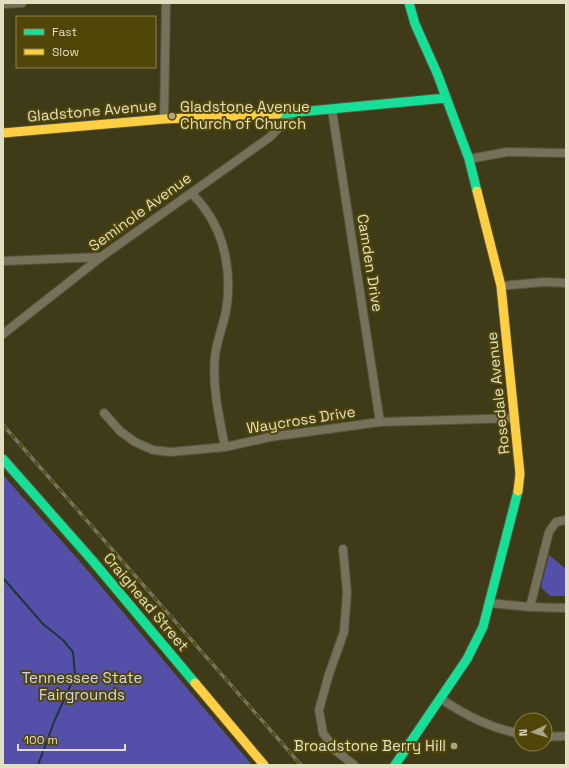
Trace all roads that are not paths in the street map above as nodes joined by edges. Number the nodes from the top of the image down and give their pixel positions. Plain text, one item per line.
1 (22, 3) edge
2 (166, 3) edge
3 (409, 3) edge
4 (3, 4) edge
5 (446, 98) junction
6 (332, 110) junction
7 (293, 113) junction
8 (164, 119) junction
9 (3, 133) edge
10 (566, 153) edge
11 (469, 159) junction
12 (191, 193) junction
13 (101, 257) junction
14 (3, 261) edge
15 (566, 283) edge
16 (501, 286) junction
17 (3, 334) edge
18 (104, 413) dead end
19 (515, 418) junction
20 (380, 422) junction
21 (225, 447) junction
22 (3, 459) edge
23 (566, 520) edge
24 (343, 549) dead end
25 (489, 603) junction
26 (530, 607) junction
27 (566, 608) edge
28 (441, 699) junction
29 (513, 732) edge
30 (566, 736) edge
31 (553, 737) edge
32 (264, 765) edge
33 (354, 765) edge
34 (395, 765) edge

1 - 4 street
2 - 8 street
3 - 5 street, Rosedale Avenue
5 - 6 street, Gladstone Avenue
5 - 11 street, Rosedale Avenue
6 - 7 street, Gladstone Avenue
6 - 20 street, Camden Drive
7 - 8 street, Gladstone Avenue
7 - 12 street, Seminole Avenue
8 - 9 street, Gladstone Avenue
10 - 11 street
11 - 16 street, Rosedale Avenue
12 - 13 street, Seminole Avenue
12 - 21 street
13 - 14 street
13 - 17 street, Seminole Avenue
15 - 16 street
16 - 19 street, Rosedale Avenue
18 - 21 street, Waycross Drive
19 - 20 street, Waycross Drive
19 - 25 street, Rosedale Avenue
20 - 21 street, Waycross Drive
22 - 32 street, Craighead Street
23 - 26 street
24 - 33 street
25 - 26 street
25 - 28 street, Rosedale Avenue
26 - 27 street
28 - 29 street
28 - 34 street, Rosedale Avenue
30 - 31 street

